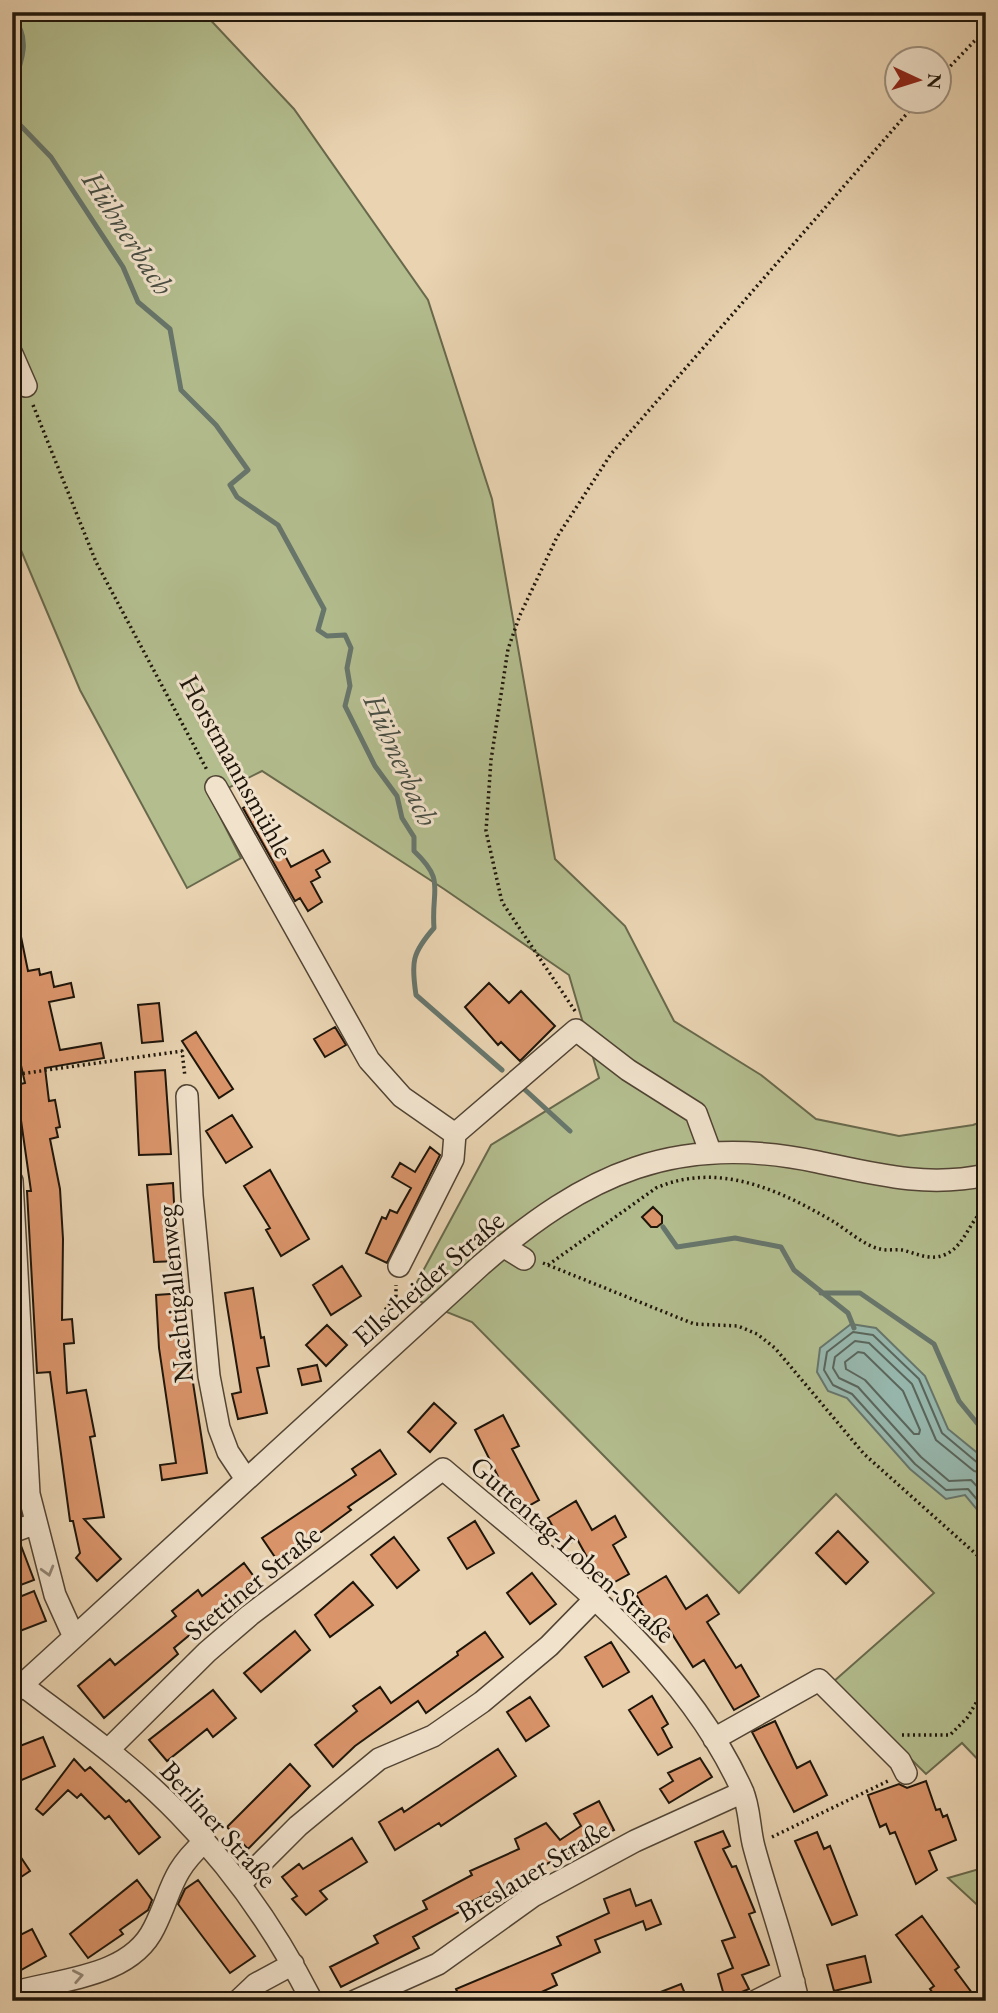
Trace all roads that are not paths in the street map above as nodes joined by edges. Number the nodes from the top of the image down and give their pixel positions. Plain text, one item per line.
1 (12, 354) edge
2 (26, 386) road end
3 (216, 787) road end
4 (187, 1096) road end
5 (455, 1135) junction
6 (710, 1151) junction
7 (986, 1175) edge
8 (12, 1181) edge
9 (13, 1187) edge
10 (503, 1246) junction
11 (524, 1259) road end
12 (399, 1266) road end
13 (15, 1271) edge
14 (18, 1399) edge
15 (443, 1469) joint
16 (246, 1479) junction
17 (34, 1524) junction
18 (12, 1532) edge
19 (595, 1599) junction
20 (74, 1637) junction
21 (17, 1690) edge
22 (714, 1739) junction
23 (108, 1750) junction
24 (906, 1773) road end
25 (743, 1792) junction
26 (205, 1841) junction
27 (240, 1884) junction
28 (293, 1964) junction
29 (796, 1992) edge
30 (12, 1993) edge
31 (237, 2001) edge
32 (312, 2001) edge
33 (355, 2001) edge
34 (756, 2001) edge

1 - 2 street
3 - 5 street, Horstmannsmühle
4 - 16 street, Nachtigallenweg
5 - 6 street
5 - 12 street
6 - 7 street, Ellscheider Straße
6 - 10 street, Ellscheider Straße
8 - 9 street
9 - 13 street
10 - 11 street
10 - 16 street, Ellscheider Straße
13 - 14 street
14 - 17 street
15 - 19 street, Guttentag-Loben-Straße
15 - 23 street, Stettiner Straße
16 - 20 street, Ellscheider Straße
17 - 18 street
17 -> 20 street
19 - 22 street, Guttentag-Loben-Straße
19 - 27 street
20 - 21 street, Ellscheider Straße
21 - 23 street, Berliner Straße
22 - 24 street
22 - 25 street, Guttentag-Loben-Straße
23 - 26 street, Berliner Straße
25 - 29 street, Guttentag-Loben-Straße
25 - 33 street, Breslauer Straße
26 - 27 street, Berliner Straße
30 -> 26 street
27 - 28 street, Berliner Straße
28 - 31 street
28 - 32 street, Berliner Straße
29 - 34 street

